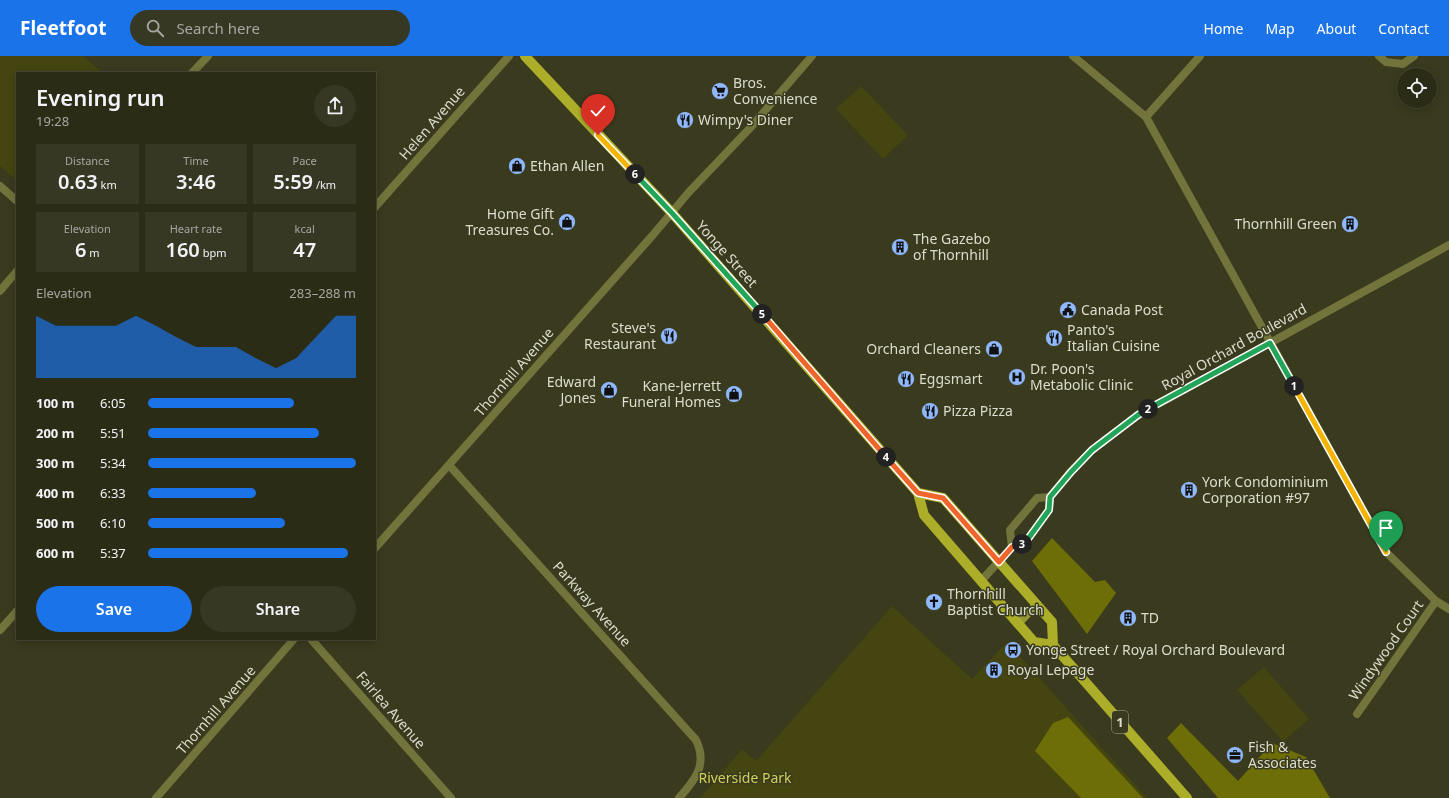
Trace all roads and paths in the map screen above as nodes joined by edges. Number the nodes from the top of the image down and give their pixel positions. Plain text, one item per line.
1 (208, 56) edge
2 (509, 56) edge
3 (524, 56) edge
4 (812, 56) edge
5 (1073, 56) edge
6 (1200, 56) edge
7 (1379, 56) edge
8 (1414, 56) edge
9 (193, 72) edge
10 (1146, 117) junction
11 (0, 186) edge
12 (16, 200) edge
13 (376, 206) edge
14 (672, 213) junction
15 (1449, 245) edge
16 (16, 272) edge
17 (0, 290) edge
18 (1270, 343) junction
19 (449, 465) junction
20 (918, 493) junction
21 (1050, 497) junction
22 (376, 547) edge
23 (1012, 547) junction
24 (999, 562) junction
25 (981, 582) junction
26 (1436, 601) junction
27 (1037, 604) junction
28 (1449, 609) edge
29 (16, 612) edge
30 (1018, 624) junction
31 (0, 630) edge
32 (293, 640) edge
33 (312, 640) edge
34 (1053, 645) junction
35 (1357, 714) dead end
36 (156, 798) edge
37 (452, 798) edge
38 (679, 798) edge
39 (1187, 798) edge

1 - 9 street
2 - 13 street, Helen Avenue
3 - 14 main road, Yonge Street
4 - 14 street, Thornhill Avenue
5 - 10 street
6 - 10 street
7 - 8 street
10 - 18 street
11 - 12 street
14 - 19 street, Thornhill Avenue
14 - 20 main road, Yonge Street
15 - 18 street, Royal Orchard Boulevard
16 - 17 street
18 - 21 street, Royal Orchard Boulevard
18 - 26 street
19 - 22 street, Thornhill Avenue
19 - 38 street, Parkway Avenue
20 - 24 main road
20 - 25 main road, Yonge Street
21 - 23 street, Royal Orchard Boulevard
21 - 23 street
23 - 24 street, Royal Orchard Boulevard
24 - 25 street, Royal Orchard Boulevard
24 - 27 main road
25 - 30 main road, Yonge Street
26 - 28 street
26 - 35 street, Windywood Court
27 - 30 main road
27 - 34 main road
29 - 31 street
30 - 34 main road, Yonge Street
32 - 36 street, Thornhill Avenue
33 - 37 street, Fairlea Avenue
34 - 39 main road, 1

